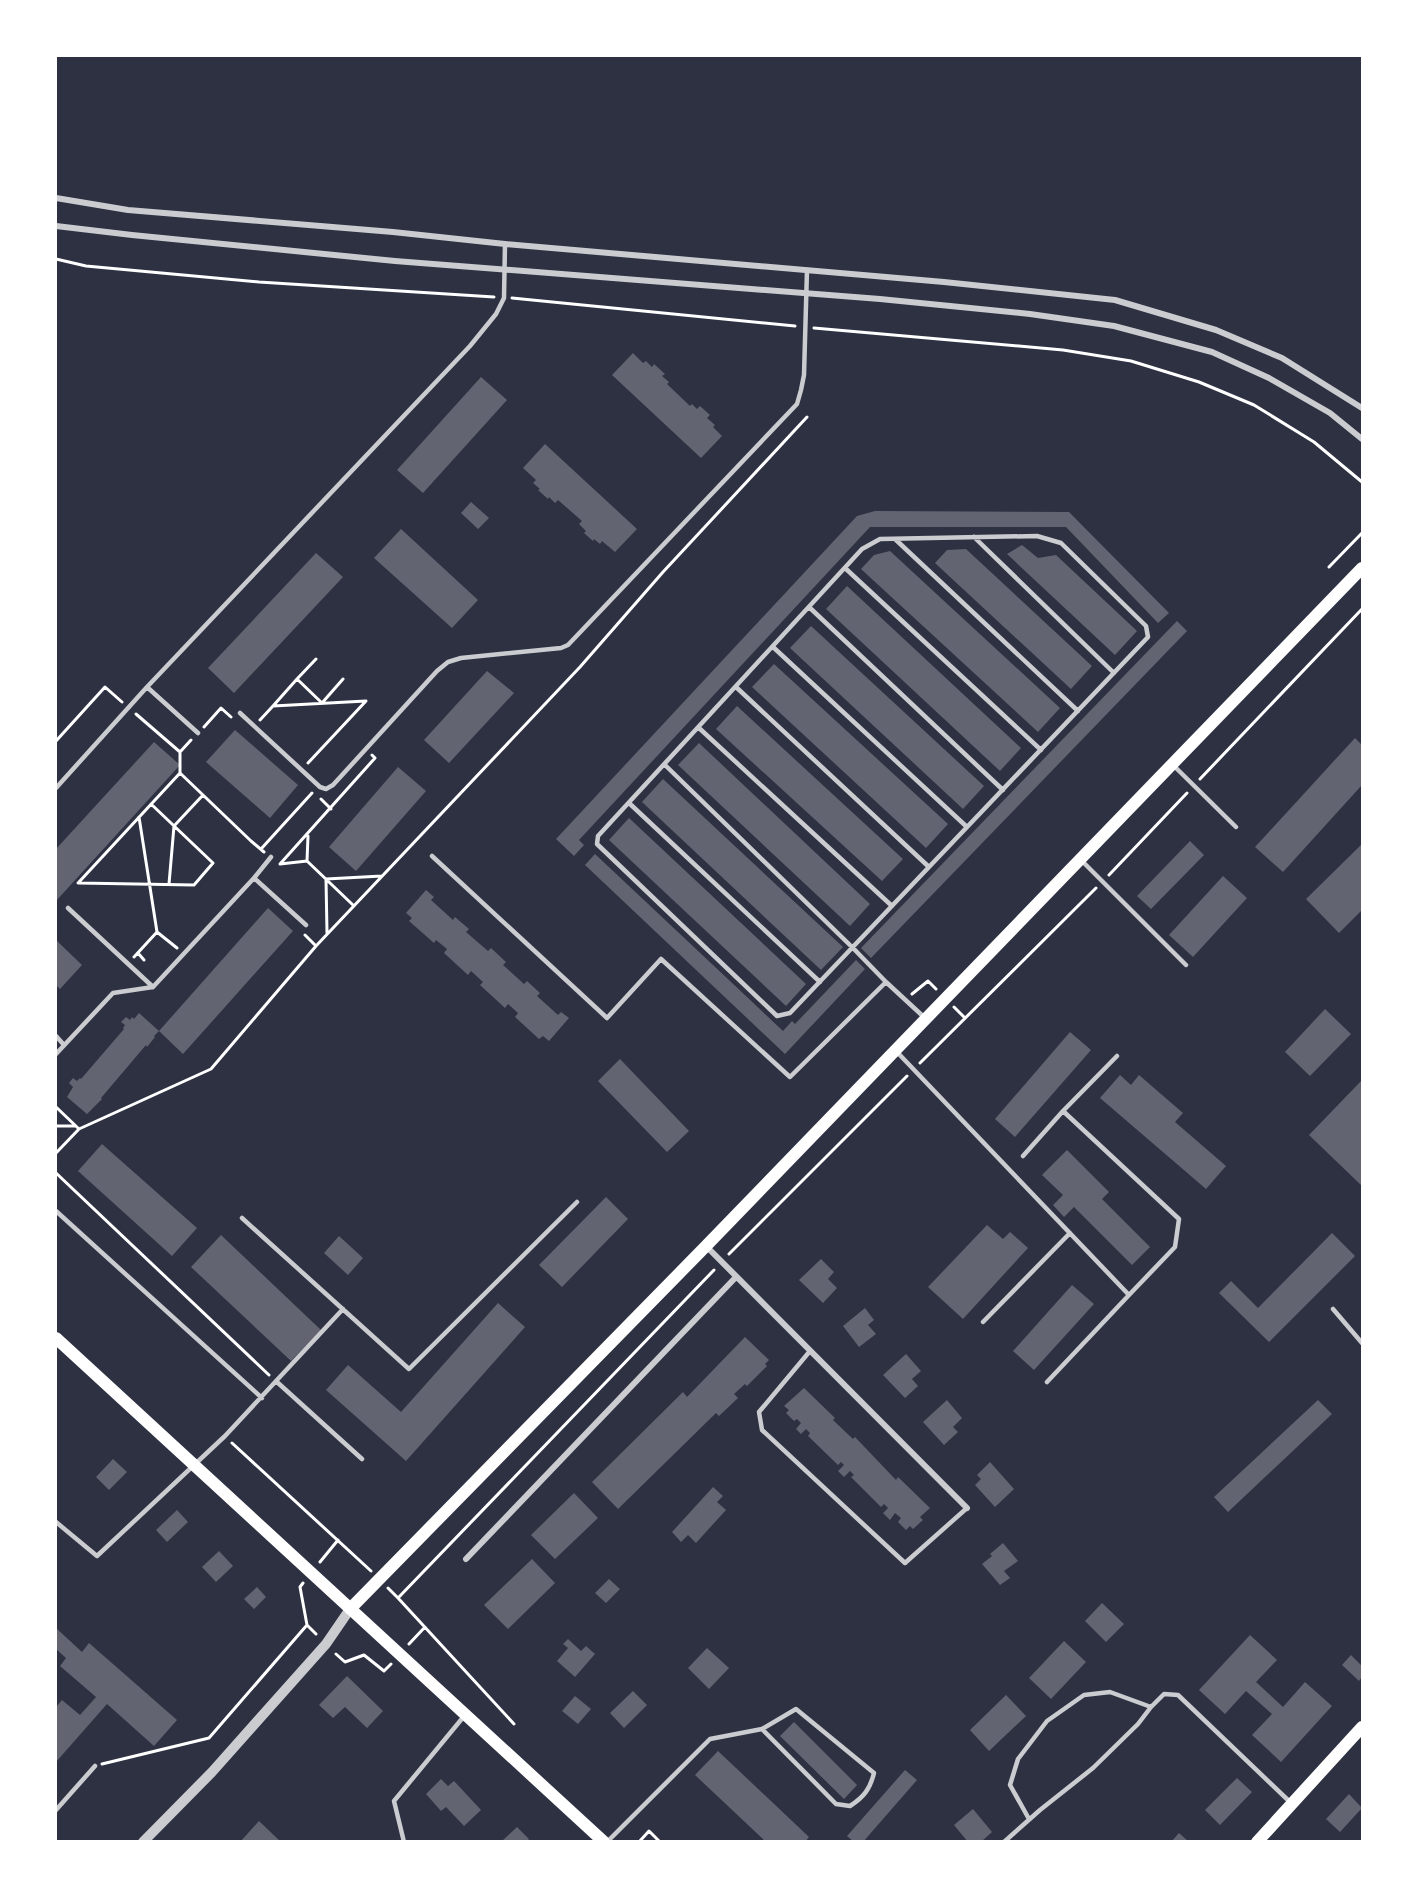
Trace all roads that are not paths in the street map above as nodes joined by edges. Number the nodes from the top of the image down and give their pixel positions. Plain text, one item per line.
1 (56, 198) edge
2 (56, 226) edge
3 (506, 244) junction
4 (506, 270) junction
5 (807, 270) junction
6 (806, 293) junction
7 (1362, 408) edge
8 (1362, 439) edge
9 (974, 537) junction
10 (895, 539) junction
11 (844, 568) junction
12 (1362, 568) edge
13 (809, 607) junction
14 (773, 647) junction
15 (1114, 673) junction
16 (147, 687) junction
17 (736, 687) junction
18 (1078, 711) junction
19 (240, 713) dead end
20 (699, 728) junction
21 (198, 733) road end
22 (1041, 750) junction
23 (1172, 764) junction
24 (665, 765) junction
25 (56, 788) edge
26 (1003, 790) junction
27 (629, 803) junction
28 (967, 827) junction
29 (1236, 827) dead end
30 (432, 856) dead end
31 (271, 857) road end
32 (1080, 859) junction
33 (929, 867) junction
34 (254, 878) junction
35 (892, 906) junction
36 (68, 908) dead end
37 (306, 925) dead end
38 (853, 948) junction
39 (1186, 965) dead end
40 (820, 982) junction
41 (886, 982) junction
42 (153, 987) junction
43 (926, 1019) junction
44 (56, 1036) edge
45 (64, 1045) junction
46 (895, 1050) junction
47 (56, 1054) edge
48 (1117, 1056) dead end
49 (1064, 1111) junction
50 (1023, 1156) dead end
51 (577, 1202) dead end
52 (56, 1211) edge
53 (242, 1218) dead end
54 (1070, 1233) junction
55 (706, 1246) junction
56 (736, 1277) junction
57 (1129, 1295) junction
58 (344, 1309) junction
59 (1333, 1309) dead end
60 (983, 1322) dead end
61 (56, 1338) edge
62 (1362, 1343) edge
63 (810, 1351) junction
64 (277, 1382) junction
65 (1047, 1382) dead end
66 (262, 1398) junction
67 (362, 1459) dead end
68 (194, 1465) junction
69 (967, 1508) joint
70 (56, 1522) edge
71 (466, 1559) dead end
72 (350, 1609) junction
73 (1151, 1707) junction
74 (465, 1715) junction
75 (1362, 1727) edge
76 (762, 1729) junction
77 (95, 1766) road end
78 (1292, 1804) junction
79 (56, 1810) edge
80 (1029, 1819) junction
81 (143, 1842) edge
82 (404, 1842) edge
83 (605, 1842) edge
84 (1004, 1842) edge
85 (1257, 1842) edge

1 - 3 street
2 - 4 street
3 - 4 lane
3 - 5 street
4 - 6 street
4 - 16 lane
5 - 6 lane
5 - 7 street
6 - 8 street
6 - 19 lane
9 - 10 lane
9 - 15 lane
9 - 15 lane
10 - 11 lane
10 - 18 lane
11 - 13 lane
11 - 22 lane
12 - 23 main road
13 - 14 lane
13 - 26 lane
14 - 17 lane
14 - 28 lane
15 - 18 lane
16 - 21 lane
16 - 25 lane
17 - 20 lane
17 - 33 lane
18 - 22 lane
20 - 24 lane
20 - 35 lane
22 - 26 lane
23 - 29 lane
23 - 32 main road
24 - 27 lane
24 - 38 lane
26 - 28 lane
27 - 40 lane
27 - 40 lane
28 - 33 lane
30 - 41 lane
31 - 34 lane
32 - 39 lane
32 - 43 main road
33 - 35 lane
34 - 37 lane
34 - 42 lane
35 - 38 lane
36 - 42 lane
38 - 40 lane
38 - 41 lane
41 - 43 lane
42 - 45 lane
43 - 46 main road
44 - 45 lane
45 - 47 lane
46 - 54 lane
46 - 55 main road
48 - 49 lane
49 - 50 lane
49 - 57 lane
51 - 58 lane
52 - 66 lane
53 - 58 lane
54 - 57 lane
54 - 60 lane
55 - 56 street
55 - 72 main road
56 - 63 street
56 - 71 street
57 - 65 lane
58 - 64 lane
59 - 62 lane
61 - 68 main road
63 - 69 street
63 - 69 lane
64 - 66 lane
64 - 67 lane
66 - 68 lane
68 - 70 lane
68 - 72 main road
72 - 74 main road
72 - 81 street
73 - 78 lane
73 - 80 lane
73 - 80 lane
74 - 82 lane
74 - 83 main road
75 - 78 main road
76 - 76 lane
76 - 83 lane
77 - 79 lane
78 - 85 main road
80 - 84 lane

